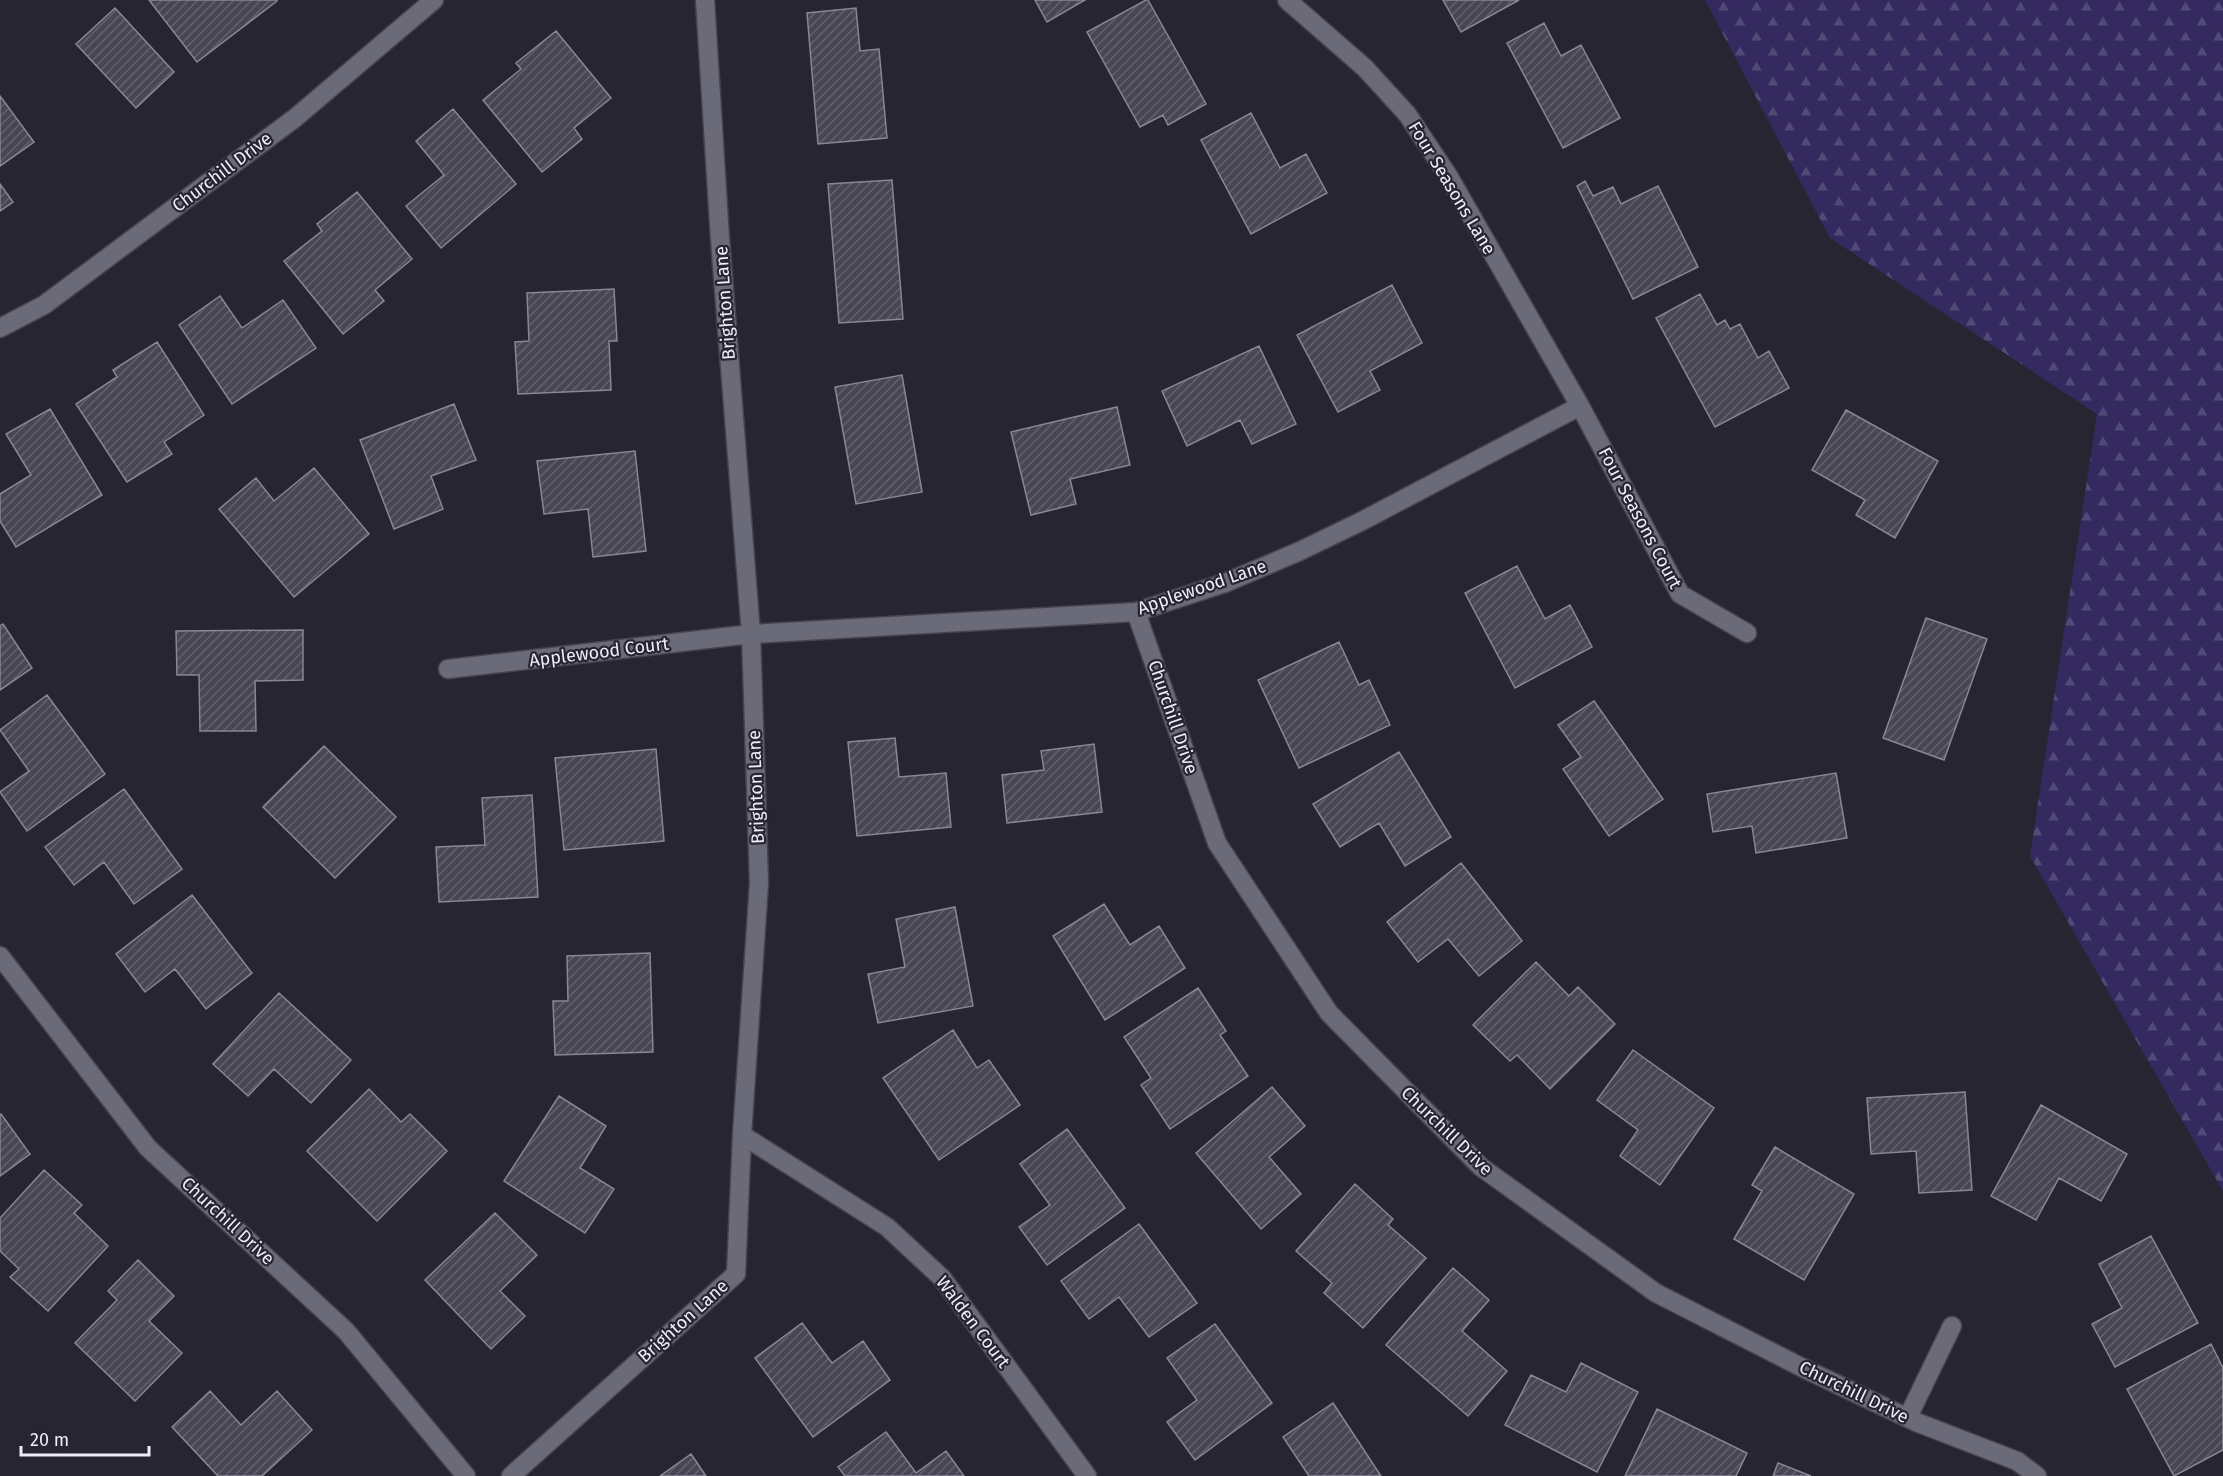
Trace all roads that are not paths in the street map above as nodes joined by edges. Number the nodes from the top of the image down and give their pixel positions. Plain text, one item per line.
1 (434, 0) edge
2 (705, 0) edge
3 (1287, 0) edge
4 (0, 328) edge
5 (1580, 406) junction
6 (1136, 612) junction
7 (1747, 633) dead end
8 (751, 634) junction
9 (448, 669) dead end
10 (0, 956) edge
11 (742, 1135) junction
12 (1952, 1326) dead end
13 (1908, 1417) junction
14 (466, 1476) edge
15 (511, 1476) edge
16 (1088, 1476) edge
17 (2037, 1476) edge

1 - 4 street, Churchill Drive
2 - 8 street, Brighton Lane
3 - 5 street, Four Seasons Lane
5 - 6 street, Applewood Lane
5 - 7 street, Four Seasons Court
6 - 8 street, Applewood Lane
6 - 13 street, Churchill Drive
8 - 9 street, Applewood Court
8 - 11 street, Brighton Lane
10 - 14 street, Churchill Drive
11 - 15 street, Brighton Lane
11 - 16 street, Walden Court
12 - 13 street
13 - 17 street, Churchill Drive

